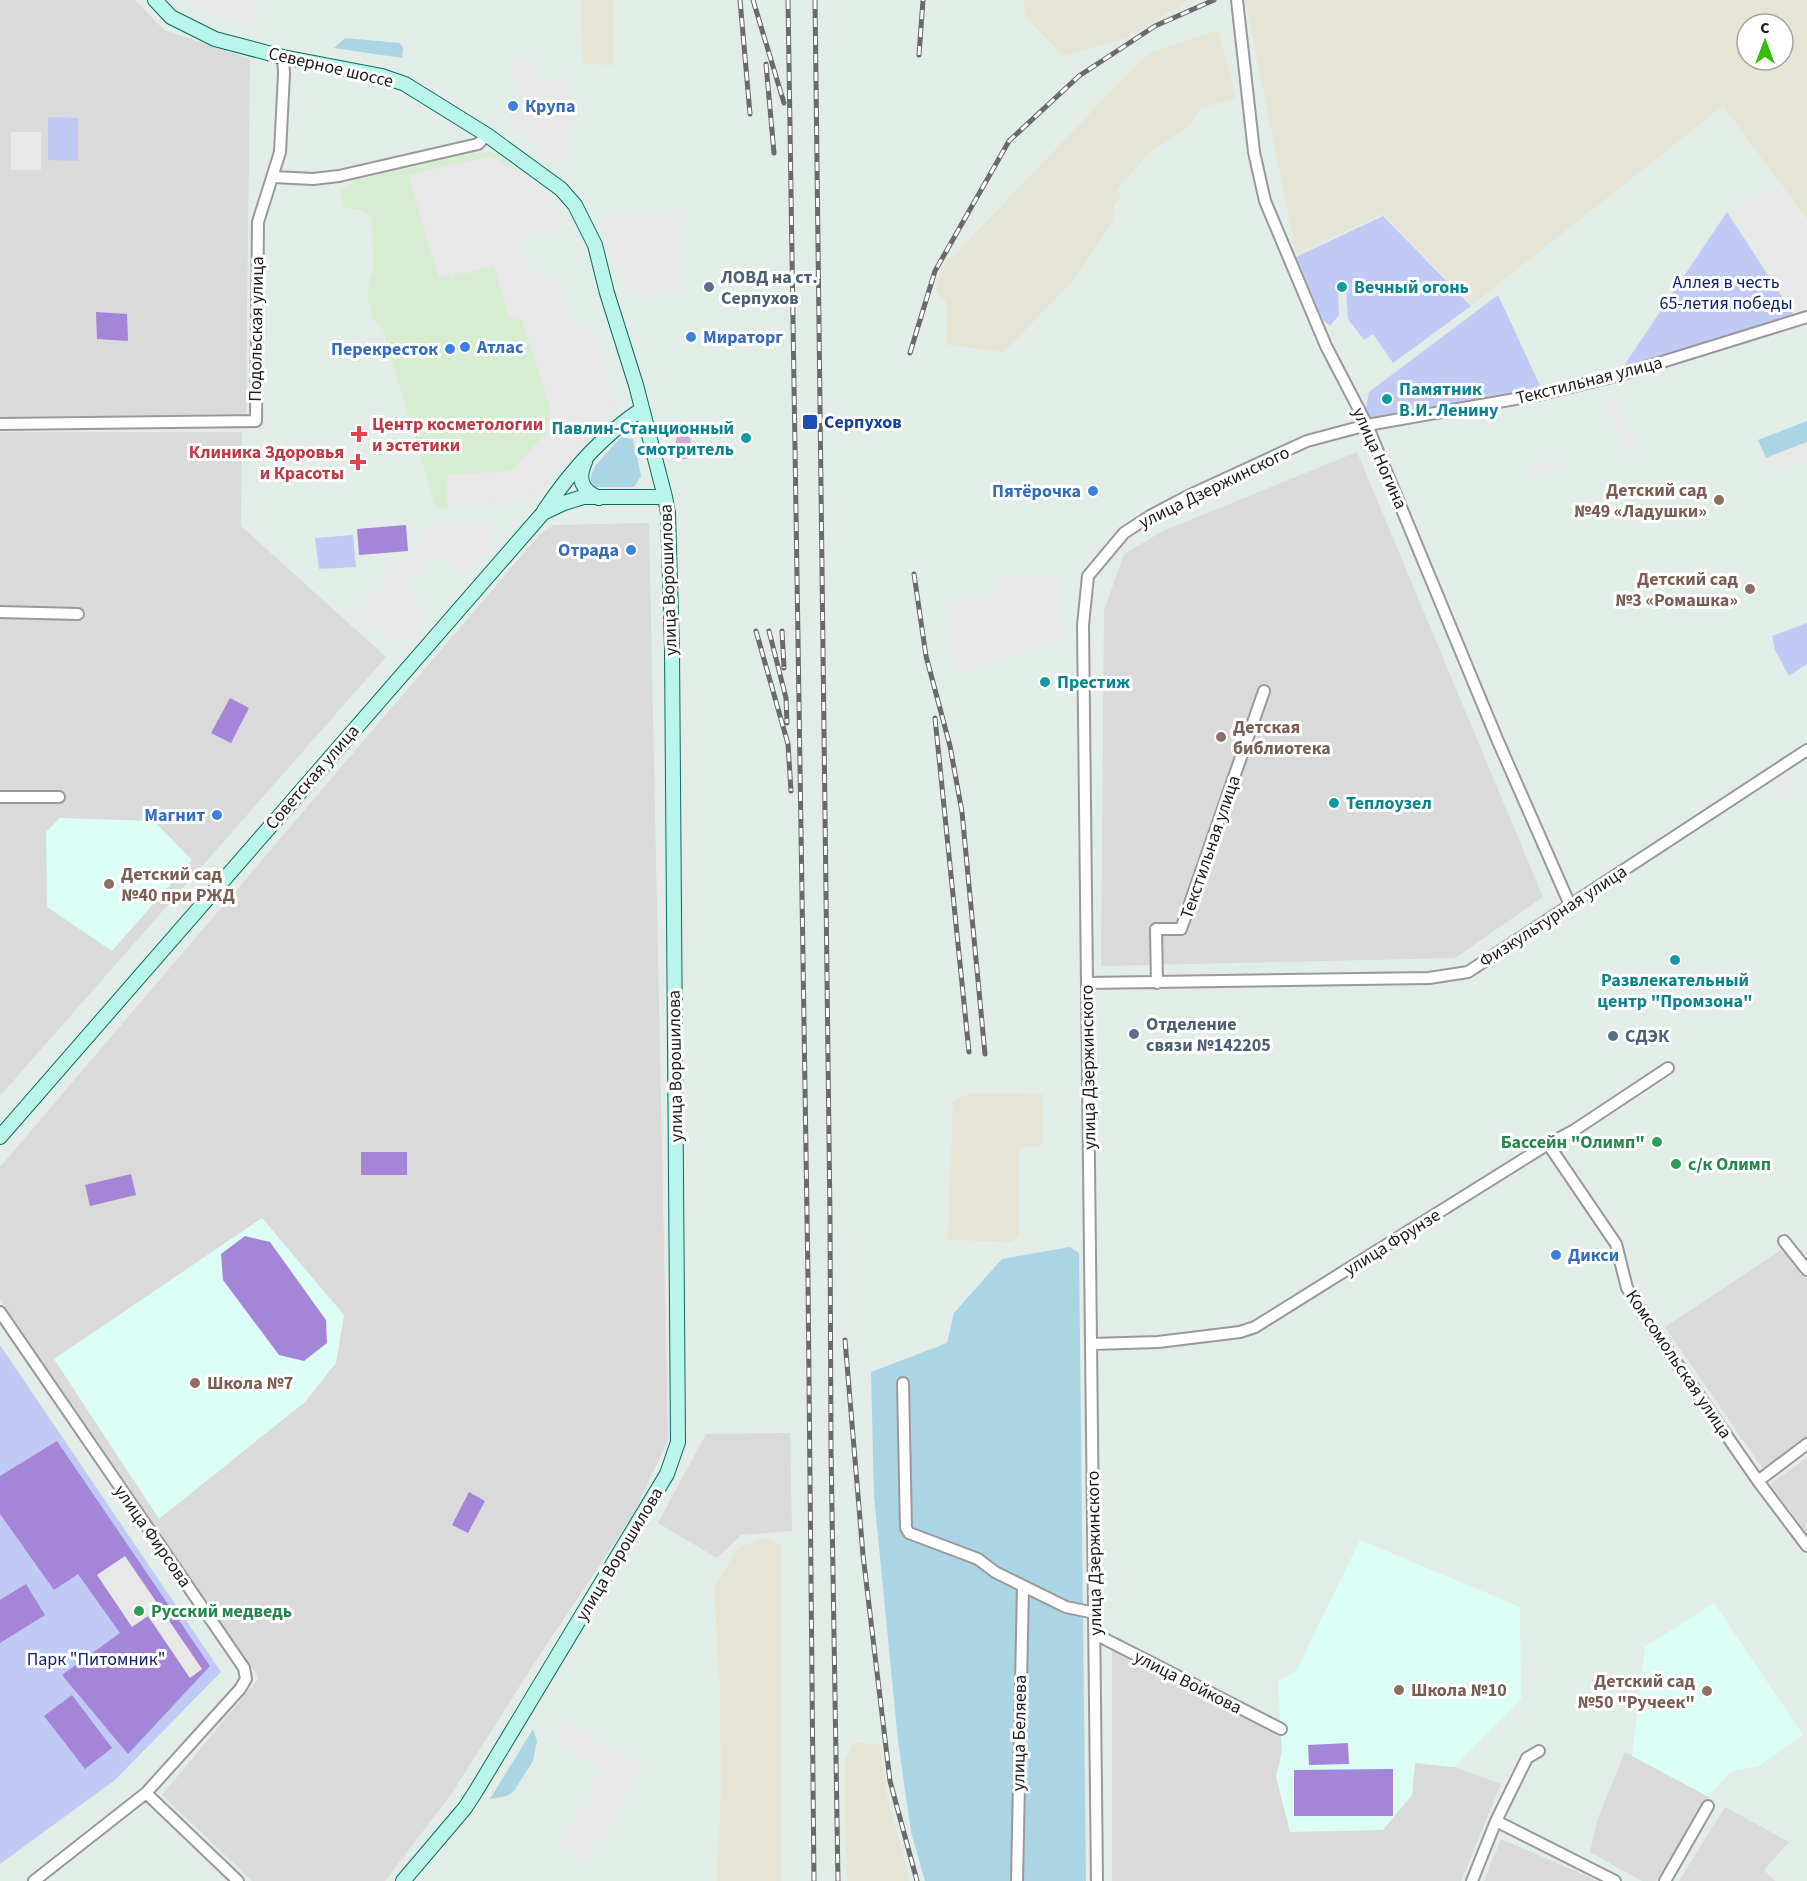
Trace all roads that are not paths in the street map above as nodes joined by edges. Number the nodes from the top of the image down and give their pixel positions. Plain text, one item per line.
1 (155, 0) edge
2 (1237, 0) edge
3 (283, 57) junction
4 (487, 135) junction
5 (274, 177) junction
6 (561, 189) joint
7 (1807, 317) edge
8 (642, 410) junction
9 (0, 424) edge
10 (1367, 425) junction
11 (588, 454) junction
12 (665, 497) junction
13 (599, 498) junction
14 (543, 513) junction
15 (0, 612) edge
16 (78, 614) dead end
17 (1264, 691) dead end
18 (1807, 750) edge
19 (0, 797) edge
20 (59, 797) dead end
21 (1570, 905) junction
22 (1087, 983) junction
23 (1157, 983) junction
24 (1668, 1068) dead end
25 (0, 1137) edge
26 (1548, 1144) junction
27 (1784, 1241) dead end
28 (1807, 1270) edge
29 (0, 1312) edge
30 (1092, 1344) junction
31 (903, 1383) dead end
32 (1807, 1444) edge
33 (1758, 1481) junction
34 (1807, 1546) edge
35 (1023, 1586) junction
36 (1095, 1612) junction
37 (1095, 1634) junction
38 (1281, 1729) dead end
39 (1539, 1751) dead end
40 (146, 1793) junction
41 (1708, 1806) dead end
42 (1496, 1821) junction
43 (34, 1881) edge
44 (238, 1881) edge
45 (403, 1881) edge
46 (1017, 1881) edge
47 (1097, 1881) edge
48 (1472, 1881) edge
49 (1615, 1881) edge
50 (1665, 1881) edge

1 - 3 main road, Северное шоссе
2 - 10 street, улица Ногина
3 - 4 main road, Северное шоссе
3 - 5 street, Подольская улица
4 - 5 street
4 - 6 main road, Северное шоссе
5 - 9 street, Подольская улица
6 - 8 main road, улица Ворошилова
7 - 10 street, Текстильная улица
8 - 11 main road
8 - 12 main road, улица Ворошилова
10 - 21 street, улица Ногина
10 - 22 street, улица Дзержинского
11 - 13 main road
11 - 14 main road
12 - 13 main road, Советская улица
12 - 45 main road, улица Ворошилова
13 - 14 main road, Советская улица
14 - 25 main road, Советская улица
15 - 16 street
17 - 23 street, Текстильная улица
18 - 21 street, Физкультурная улица
19 - 20 street
21 - 23 street, Физкультурная улица
22 - 23 street, Физкультурная улица
22 - 30 street, улица Дзержинского
24 - 26 street, улица Фрунзе
26 - 30 street, улица Фрунзе
26 - 33 street, Комсомольская улица
27 - 28 street
29 - 40 street, улица Фирсова
30 - 36 street, улица Дзержинского
31 - 35 street
32 - 33 street
33 - 34 street, Комсомольская улица
35 - 36 street
35 - 46 street, улица Беляева
36 - 37 street, улица Дзержинского
37 - 38 street, улица Войкова
37 - 47 street, улица Дзержинского
39 - 42 street
40 - 43 street, улица Фирсова
40 - 44 street
41 - 50 street
42 - 48 street
42 - 49 street

